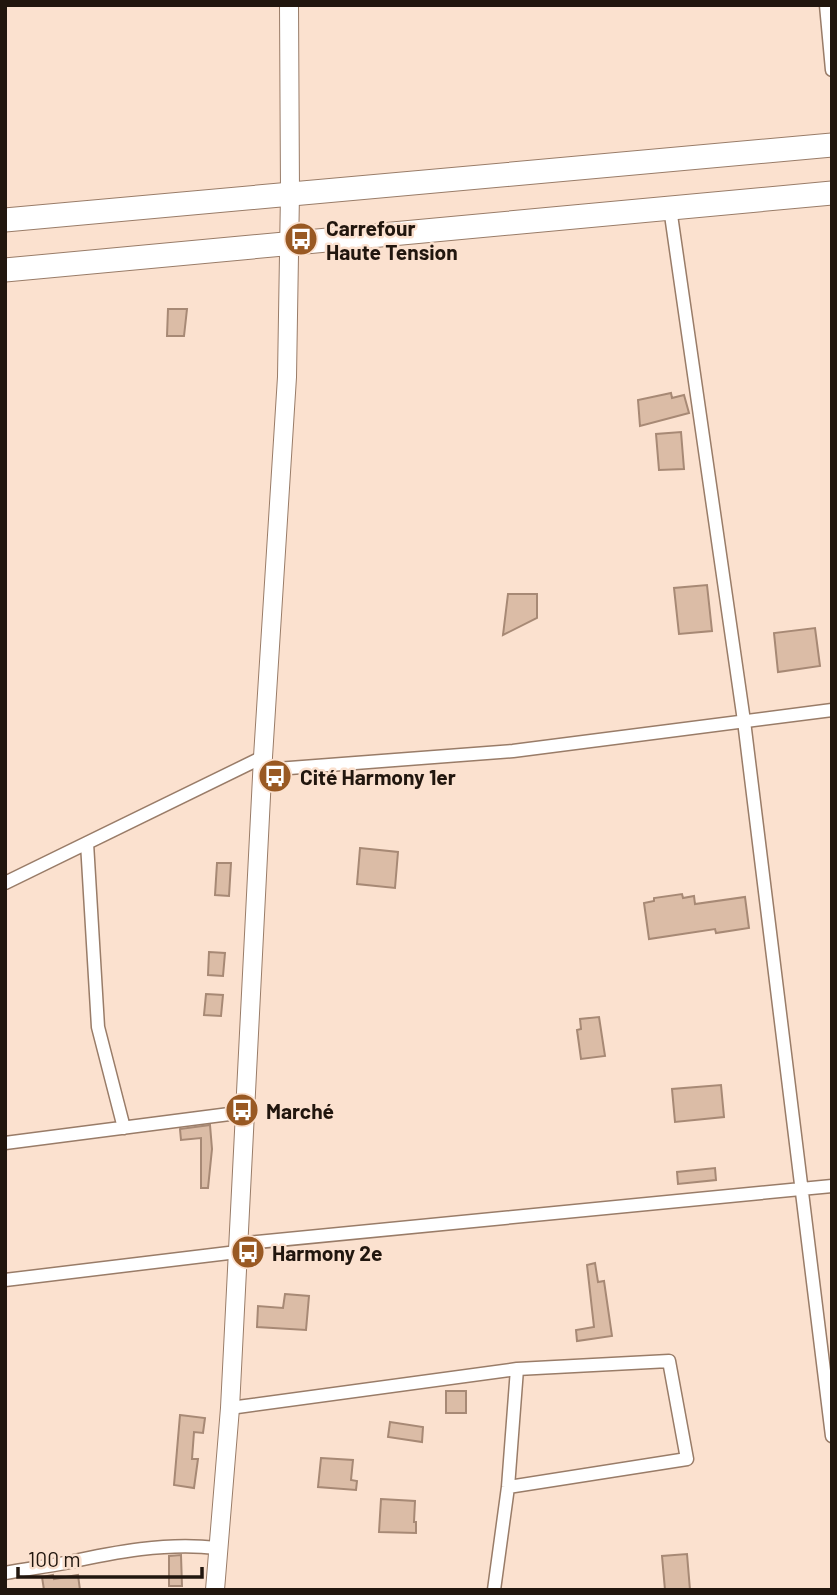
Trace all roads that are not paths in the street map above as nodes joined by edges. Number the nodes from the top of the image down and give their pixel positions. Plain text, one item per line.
1 (289, 5) edge
2 (827, 5) edge
3 (832, 70) edge
4 (832, 145) edge
5 (290, 192) junction
6 (832, 193) edge
7 (670, 208) junction
8 (5, 220) edge
9 (289, 244) junction
10 (5, 270) edge
11 (832, 710) edge
12 (744, 721) junction
13 (263, 763) junction
14 (87, 843) junction
15 (5, 883) edge
16 (246, 1112) junction
17 (124, 1128) junction
18 (5, 1143) edge
19 (832, 1186) edge
20 (800, 1190) junction
21 (237, 1248) junction
22 (5, 1280) edge
23 (517, 1369) junction
24 (230, 1408) junction
25 (832, 1436) edge
26 (508, 1487) junction
27 (217, 1548) junction
28 (5, 1573) edge
29 (215, 1590) edge
30 (494, 1590) edge

1 - 5 street
2 - 3 street
4 - 5 highway
5 - 8 highway
5 - 9 street
6 - 7 highway
7 - 9 highway
7 - 12 street
9 - 10 highway
9 - 13 street
11 - 12 street
12 - 13 street
12 - 20 street
13 - 14 street
13 - 16 street
14 - 15 street
14 - 17 street
16 - 17 street
16 - 21 street
17 - 18 street
19 - 20 street
20 - 21 street
20 - 25 street
21 - 22 street
21 - 24 street
23 - 24 street
23 - 26 street
23 - 26 street
24 - 27 street
26 - 30 street
27 - 28 street
27 - 29 street

